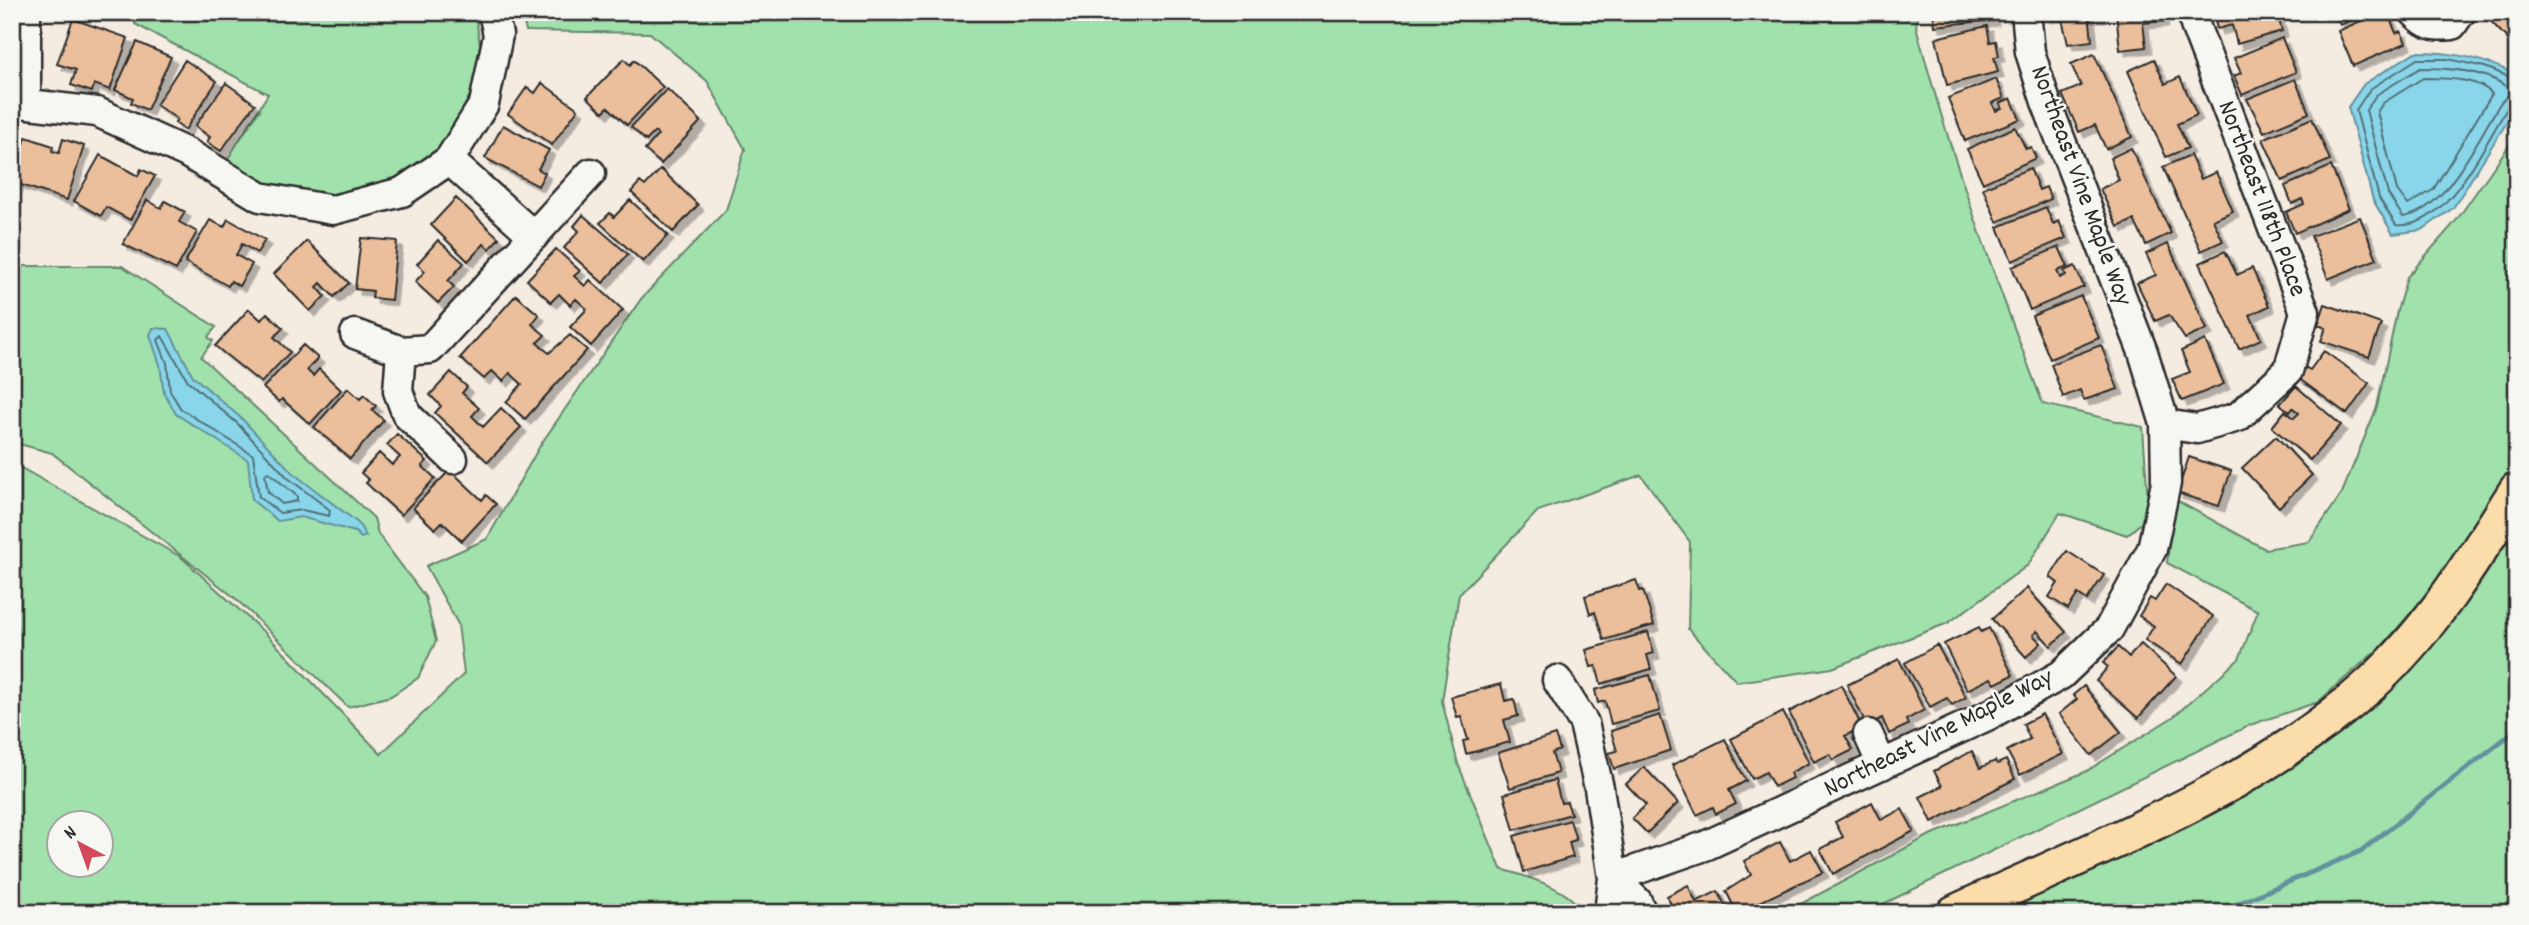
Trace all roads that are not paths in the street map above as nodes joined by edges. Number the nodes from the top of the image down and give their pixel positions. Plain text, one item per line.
1 (26, 12) edge
2 (493, 12) edge
3 (2026, 12) edge
4 (2194, 12) edge
5 (2414, 12) edge
6 (2461, 12) edge
7 (19, 102) edge
8 (449, 160) junction
9 (591, 173) dead end
10 (534, 236) junction
11 (355, 334) dead end
12 (401, 351) junction
13 (2165, 424) junction
14 (453, 459) dead end
15 (2517, 490) edge
16 (1557, 680) dead end
17 (1868, 734) dead end
18 (1882, 765) junction
19 (1613, 878) junction
20 (1609, 913) edge
21 (1642, 913) edge
22 (1955, 913) edge

1 - 7 street
2 - 8 street
3 - 13 street, Northeast Vine Maple Way
4 - 13 street, Northeast 118th Place
5 - 6 street
7 - 8 street
8 - 10 street
9 - 10 street
10 - 12 street
11 - 12 street
12 - 14 street
13 - 18 street, Northeast Vine Maple Way
15 - 22 main road
16 - 19 street
17 - 18 street
18 - 19 street, Northeast Vine Maple Way
19 - 20 street
19 - 21 street

